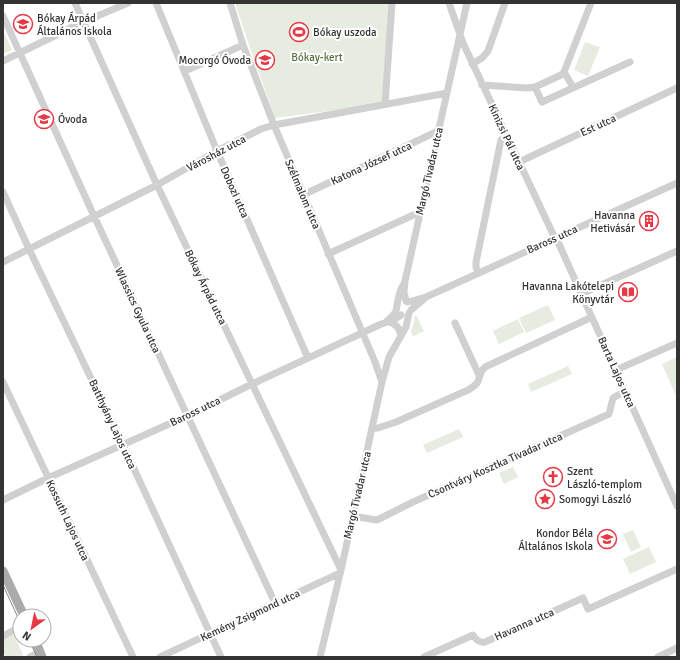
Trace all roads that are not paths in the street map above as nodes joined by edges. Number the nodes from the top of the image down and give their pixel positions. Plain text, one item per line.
1 (74, 3) edge
2 (128, 3) edge
3 (156, 3) edge
4 (230, 3) edge
5 (392, 3) edge
6 (449, 3) edge
7 (467, 3) edge
8 (505, 3) edge
9 (591, 3) edge
10 (3, 16) edge
11 (83, 22) junction
12 (460, 35) junction
13 (243, 46) junction
14 (20, 53) junction
15 (3, 61) edge
16 (454, 62) junction
17 (471, 62) junction
18 (630, 62) dead end
19 (184, 71) junction
20 (564, 72) junction
21 (482, 85) junction
22 (535, 87) junction
23 (573, 87) junction
24 (677, 88) edge
25 (447, 93) junction
26 (385, 104) junction
27 (274, 125) junction
28 (438, 131) junction
29 (506, 135) junction
30 (217, 151) junction
31 (519, 162) junction
32 (677, 183) edge
33 (157, 185) junction
34 (3, 192) edge
35 (304, 195) junction
36 (420, 212) junction
37 (94, 216) junction
38 (555, 238) junction
39 (29, 249) junction
40 (677, 251) edge
41 (328, 254) junction
42 (3, 262) edge
43 (478, 273) junction
44 (405, 281) junction
45 (581, 294) junction
46 (426, 297) junction
47 (407, 301) junction
48 (398, 302) junction
49 (404, 312) junction
50 (592, 317) junction
51 (387, 321) junction
52 (455, 323) dead end
53 (362, 333) junction
54 (401, 336) junction
55 (677, 343) edge
56 (308, 358) junction
57 (616, 370) junction
58 (479, 375) junction
59 (3, 382) edge
60 (382, 382) junction
61 (252, 384) junction
62 (626, 391) junction
63 (187, 416) junction
64 (372, 428) junction
65 (123, 445) junction
66 (48, 478) junction
67 (3, 500) edge
68 (677, 506) edge
69 (352, 516) junction
70 (677, 569) edge
71 (3, 571) edge
72 (340, 571) junction
73 (6, 586) edge
74 (275, 603) junction
75 (19, 608) edge
76 (12, 631) edge
77 (210, 633) junction
78 (3, 636) edge
79 (677, 648) edge
80 (41, 655) edge
81 (30, 657) edge
82 (133, 657) edge
83 (160, 657) edge
84 (222, 657) edge
85 (320, 657) edge
86 (424, 657) edge
87 (658, 657) edge

1 - 11 street, Bókay Árpád utca
2 - 11 street
3 - 19 street, Dobozi utca
4 - 13 street, Szélmalom utca
5 - 26 street
6 - 12 street
7 - 12 street, Margó Tivadar utca
8 - 17 street
9 - 20 street
10 - 14 street, Wlassics Gyula utca
11 - 14 street
11 - 33 street, Bókay Árpád utca
12 - 16 street, Margó Tivadar utca
12 - 17 street, Kinizsi Pál utca
13 - 19 street
13 - 27 street, Szélmalom utca
14 - 15 street
14 - 37 street, Wlassics Gyula utca
16 - 17 street
16 - 25 street, Margó Tivadar utca
17 - 21 street, Kinizsi Pál utca
18 - 23 street
19 - 30 street, Dobozi utca
20 - 22 street
20 - 23 street
21 - 22 street
21 - 29 street, Kinizsi Pál utca
22 - 23 street
24 - 31 street, Est utca
25 - 26 street, Városház utca
25 - 28 street, Margó Tivadar utca
26 - 27 street, Városház utca
27 - 30 street, Városház utca
27 - 35 street, Szélmalom utca
28 - 35 street, Katona József utca
28 - 36 street, Margó Tivadar utca
29 - 31 street, Kinizsi Pál utca
29 - 43 street
30 - 33 street, Városház utca
30 - 56 street, Dobozi utca
31 - 38 street, Kinizsi Pál utca
32 - 38 street, Baross utca
33 - 37 street, Városház utca
33 - 61 street, Bókay Árpád utca
34 - 39 street, Batthyány Lajos utca
35 - 41 street, Szélmalom utca
36 - 41 street
36 - 44 street, Margó Tivadar utca
37 - 39 street, Városház utca
37 - 63 street, Wlassics Gyula utca
38 - 43 street, Baross utca
38 - 45 street, Barta Lajos utca
39 - 42 street, Városház utca
39 - 65 street, Batthyány Lajos utca
40 - 45 street
41 - 53 street, Szélmalom utca
43 - 46 street, Baross utca
44 - 47 street, Margó Tivadar utca
44 - 48 street, Margó Tivadar utca
45 - 50 street, Barta Lajos utca
46 - 47 street, Baross utca
46 - 49 street, Baross utca
47 - 48 street, Baross utca
47 - 49 street, Margó Tivadar utca
48 - 49 street, Margó Tivadar utca
49 - 51 street, Baross utca
49 - 54 street, Margó Tivadar utca
50 - 57 street, Barta Lajos utca
50 - 58 street
51 - 53 street, Baross utca
51 - 54 street
52 - 58 street
53 - 56 street, Baross utca
53 - 60 street, Szélmalom utca
54 - 60 street, Margó Tivadar utca
55 - 57 street
56 - 61 street, Baross utca
57 - 62 street, Barta Lajos utca
58 - 64 street
59 - 66 street, Kossuth Lajos utca
60 - 64 street, Margó Tivadar utca
61 - 63 street, Baross utca
61 - 72 street, Bókay Árpád utca
62 - 68 street, Barta Lajos utca
62 - 69 street, Csontváry Kosztka Tivadar utca
63 - 65 street, Baross utca
63 - 74 street, Wlassics Gyula utca
64 - 69 street, Margó Tivadar utca
65 - 66 street, Baross utca
65 - 77 street, Batthyány Lajos utca
66 - 67 street, Baross utca
66 - 82 street, Kossuth Lajos utca
69 - 72 street, Margó Tivadar utca
70 - 86 street, Havanna utca
71 - 73 main road
72 - 74 street, Kemény Zsigmond utca
72 - 85 street, Margó Tivadar utca
73 - 75 main road
74 - 77 street, Kemény Zsigmond utca
76 - 78 street
77 - 83 street, Kemény Zsigmond utca
77 - 84 street, Batthyány Lajos utca
79 - 87 street
80 - 81 street

